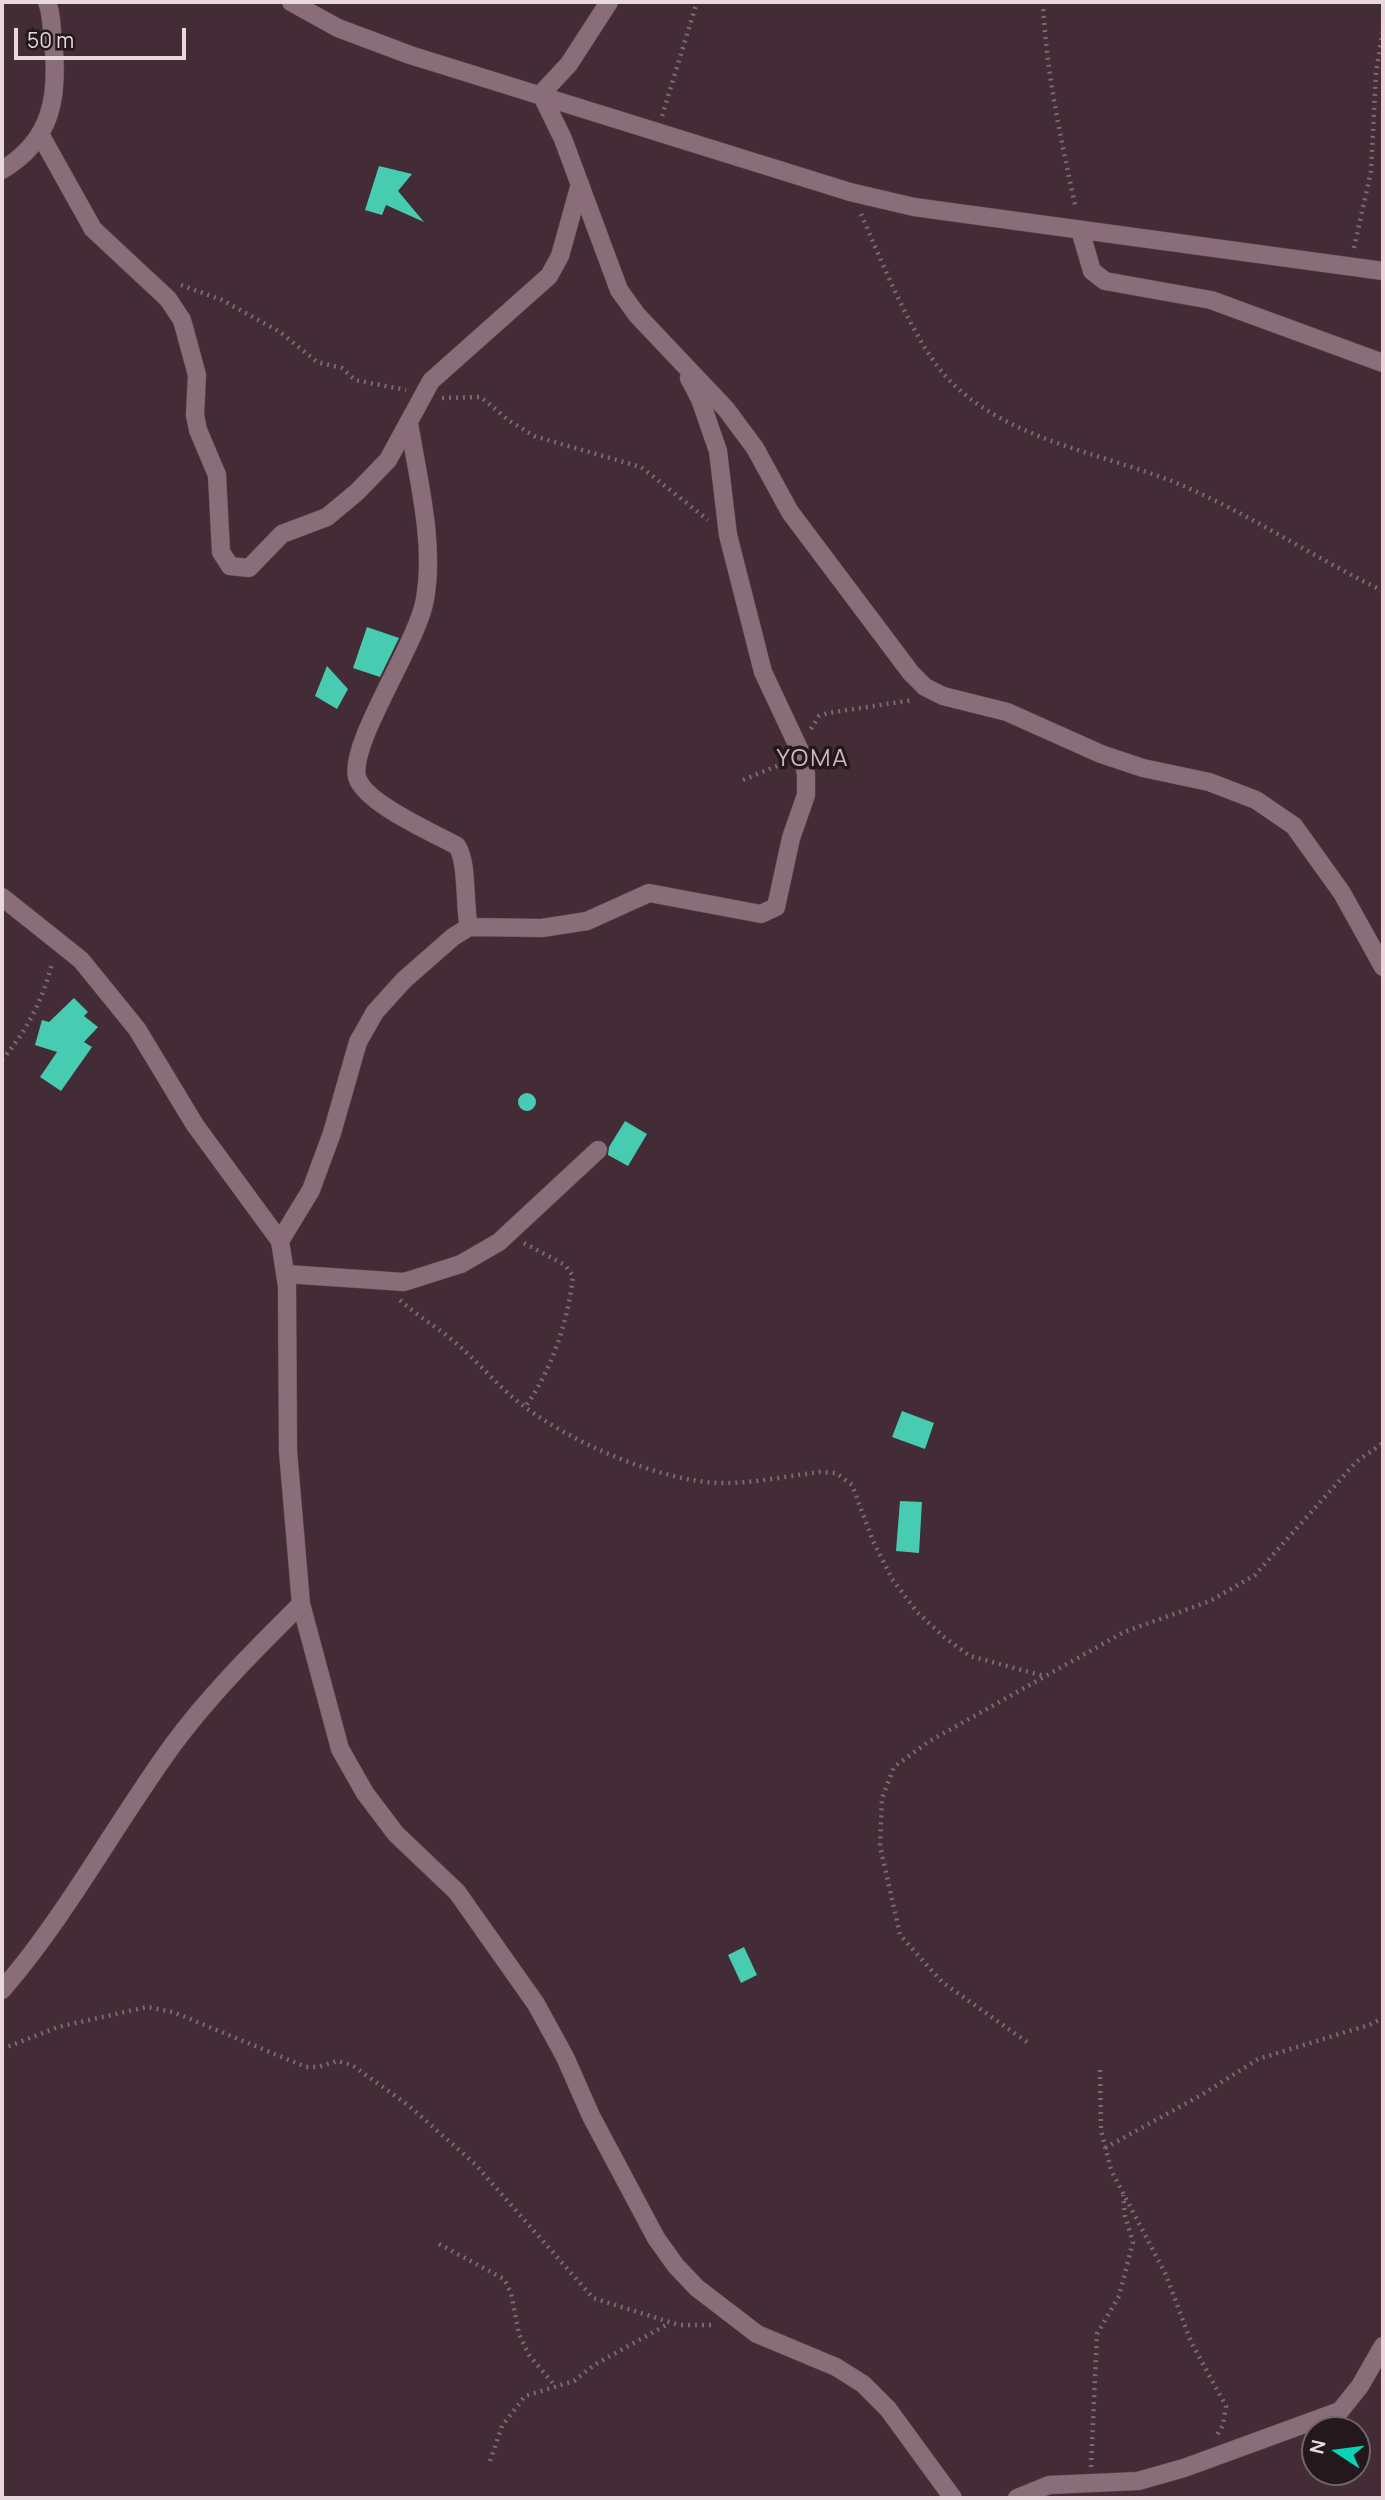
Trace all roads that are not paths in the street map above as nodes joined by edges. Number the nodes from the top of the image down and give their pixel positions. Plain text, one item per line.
1 (47, 2) edge
2 (291, 2) edge
3 (609, 2) edge
4 (541, 94) junction
5 (41, 136) junction
6 (2, 170) edge
7 (580, 184) junction
8 (1080, 230) junction
9 (1383, 271) edge
10 (675, 354) junction
11 (1383, 363) edge
12 (409, 423) junction
13 (2, 897) edge
14 (469, 928) junction
15 (1383, 967) edge
16 (598, 1150) dead end
17 (280, 1241) junction
18 (286, 1274) junction
19 (301, 1604) junction
20 (2, 1990) edge
21 (1383, 2346) edge
22 (953, 2498) edge
23 (1017, 2498) edge

1 - 5 street
2 - 4 street
3 - 4 street
4 - 7 street
4 - 8 street
5 - 6 street
5 - 12 street
7 - 10 street
7 - 12 street
8 - 9 street
8 - 11 street
10 - 14 street
10 - 15 street
12 - 14 street
13 - 17 street
14 - 17 street
16 - 18 street
17 - 18 street
18 - 19 street
19 - 20 street
19 - 22 street
21 - 23 street

